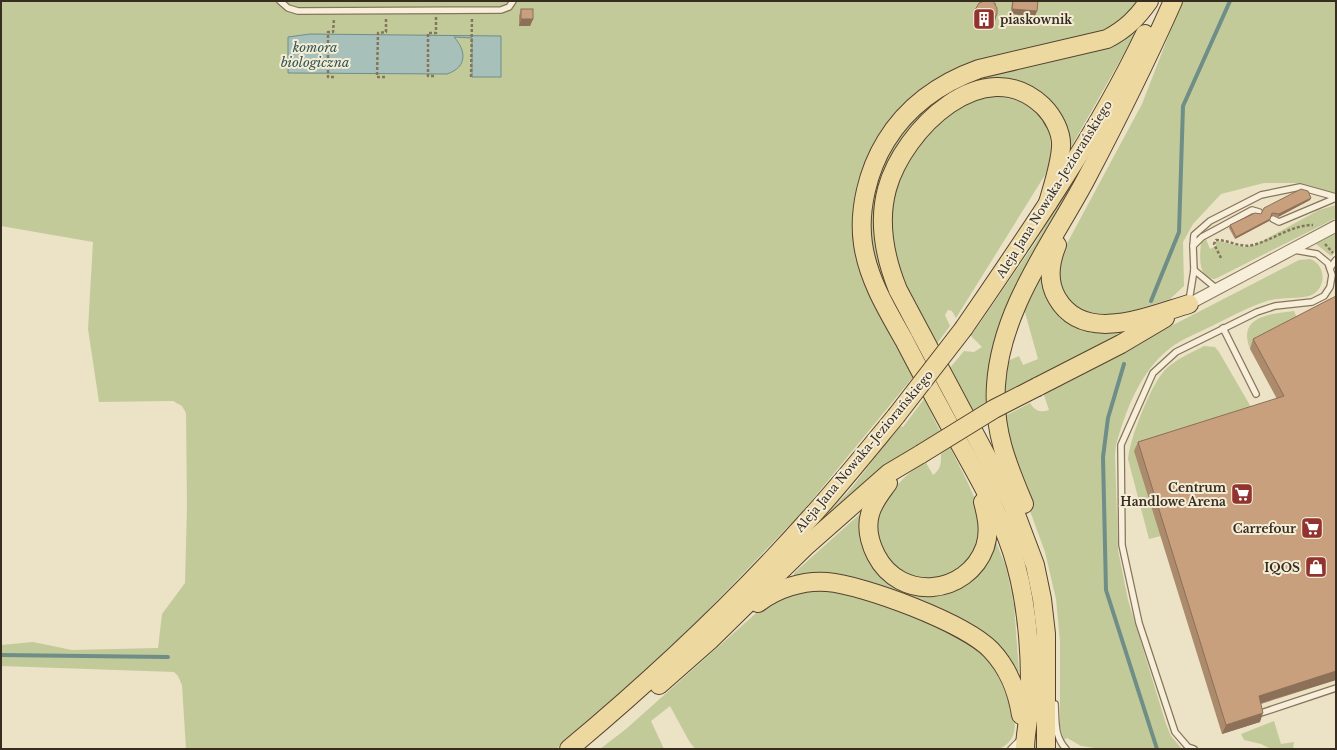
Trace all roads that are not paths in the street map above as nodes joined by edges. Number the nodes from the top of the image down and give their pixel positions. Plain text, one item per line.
1 (280, 1) edge
2 (513, 1) edge
3 (1149, 1) edge
4 (1161, 1) edge
5 (1173, 1) edge
6 (1084, 182) junction
7 (1336, 198) edge
8 (1048, 203) junction
9 (1259, 212) edge
10 (1273, 220) dead end
11 (1336, 226) edge
12 (1193, 246) junction
13 (1291, 249) junction
14 (1336, 260) edge
15 (1330, 268) junction
16 (1194, 270) junction
17 (1217, 289) junction
18 (1188, 304) junction
19 (1223, 328) junction
20 (1256, 394) dead end
21 (958, 441) junction
22 (921, 454) junction
23 (1035, 565) junction
24 (709, 642) junction
25 (1046, 676) junction
26 (1336, 688) edge
27 (1261, 713) edge
28 (583, 737) junction
29 (1025, 742) edge
30 (569, 749) edge
31 (1011, 749) edge
32 (1046, 749) edge
33 (1066, 749) edge
34 (1194, 749) edge

1 - 2 lane
3 - 21 main road
4 - 8 main road, Aleja Jana Nowaka-Jeziorańskiego
5 - 6 main road
6 - 18 main road
6 - 23 main road
7 - 10 lane
7 - 12 lane
8 - 23 main road
8 - 28 main road, Aleja Jana Nowaka-Jeziorańskiego, bridge
9 - 12 lane
11 - 13 street
12 - 16 lane
13 - 15 lane
13 - 17 street
14 - 15 lane
15 - 19 lane
16 - 17 lane
16 - 18 lane
17 - 18 street
18 - 22 main road, bridge
19 - 20 lane
19 - 34 lane
21 - 22 main road
21 - 29 main road
22 - 24 main road
23 - 25 main road
24 - 28 main road
24 - 29 main road
25 - 32 main road
25 - 33 lane
26 - 27 lane
28 - 30 main road, Aleja Jana Nowaka-Jeziorańskiego
29 - 31 lane

